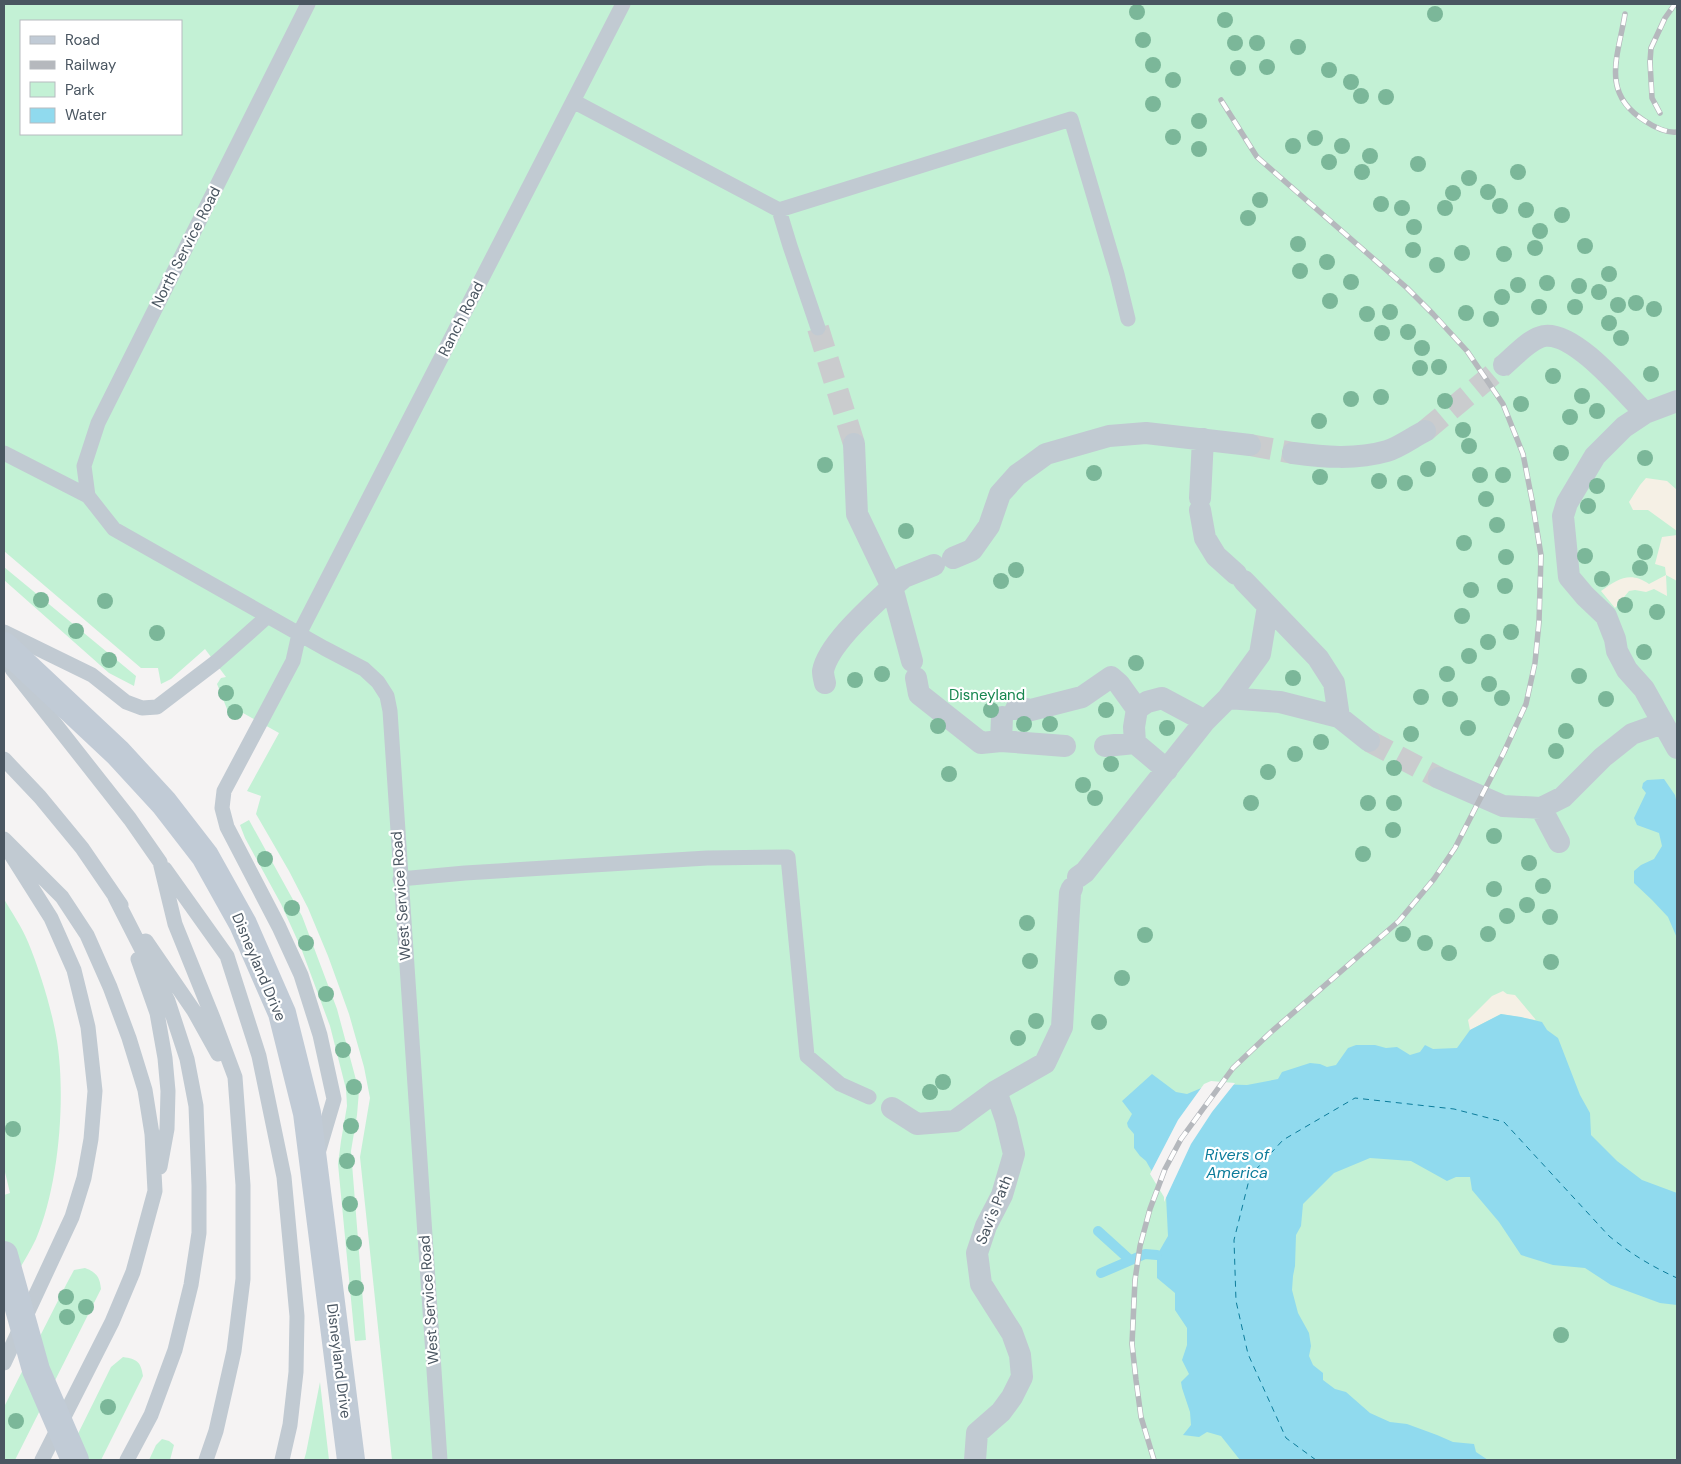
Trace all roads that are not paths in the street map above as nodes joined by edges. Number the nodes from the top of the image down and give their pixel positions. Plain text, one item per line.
1 (308, 4) edge
2 (623, 4) edge
3 (573, 101) junction
4 (779, 210) junction
5 (1128, 319) dead end
6 (818, 328) tunnel mouth
7 (1504, 365) tunnel mouth
8 (1677, 401) edge
9 (1645, 413) junction
10 (1425, 431) tunnel mouth
11 (1204, 439) junction
12 (854, 444) tunnel mouth
13 (1250, 445) tunnel mouth
14 (4, 453) edge
15 (1292, 453) tunnel mouth
16 (88, 496) junction
17 (892, 587) junction
18 (1268, 606) junction
19 (268, 616) junction
20 (4, 632) edge
21 (299, 634) junction
22 (4, 646) edge
23 (4, 658) edge
24 (825, 682) dead end
25 (1228, 698) junction
26 (1137, 709) junction
27 (1339, 717) junction
28 (1205, 722) junction
29 (1663, 723) junction
30 (1001, 741) junction
31 (1369, 741) tunnel mouth
32 (1135, 743) junction
33 (1677, 748) edge
34 (4, 759) edge
35 (1167, 770) junction
36 (1439, 778) tunnel mouth
37 (1541, 808) junction
38 (4, 839) edge
39 (1560, 842) dead end
40 (4, 844) edge
41 (160, 862) junction
42 (400, 879) junction
43 (115, 897) junction
44 (996, 1091) junction
45 (869, 1097) dead end
46 (238, 1102) junction
47 (892, 1108) dead end
48 (314, 1167) junction
49 (155, 1191) junction
50 (4, 1254) edge
51 (9, 1346) edge
52 (4, 1364) edge
53 (42, 1460) edge
54 (75, 1460) edge
55 (127, 1460) edge
56 (206, 1460) edge
57 (282, 1460) edge
58 (351, 1460) edge
59 (440, 1460) edge
60 (975, 1460) edge

1 - 16 lane, North Service Road
2 - 3 lane, Ranch Road
3 - 4 lane
3 - 21 lane, Ranch Road
4 - 5 lane
4 - 6 lane
7 - 9 street
8 - 9 street
9 - 29 street
10 - 15 street
11 - 13 street
11 - 17 street
11 - 18 street
12 - 17 street
14 - 16 lane
16 - 19 lane, West Service Road
17 - 24 street
17 - 30 street
18 - 25 street
18 - 27 street
19 - 20 lane
19 - 21 lane, West Service Road
21 - 42 lane, West Service Road
21 - 48 lane, Ranch Road
22 - 48 main road, Disneyland Drive
23 - 41 lane
25 - 27 street
25 - 28 street
26 - 28 street
26 - 30 street
26 - 32 street
27 - 31 street
28 - 35 street
29 - 33 street
29 - 37 street
30 - 32 street
32 - 35 street
34 - 43 lane
35 - 44 street
36 - 37 street
37 - 39 street
38 - 49 lane
40 - 51 lane
41 - 46 lane
41 - 57 lane
42 - 45 lane
42 - 59 lane, West Service Road
43 - 46 lane
43 - 49 lane
43 - 55 lane
44 - 47 street
44 - 60 street, Savi's Path
46 - 56 lane
48 - 58 main road, Disneyland Drive
49 - 53 lane
50 - 54 main road, bridge
51 - 52 lane

